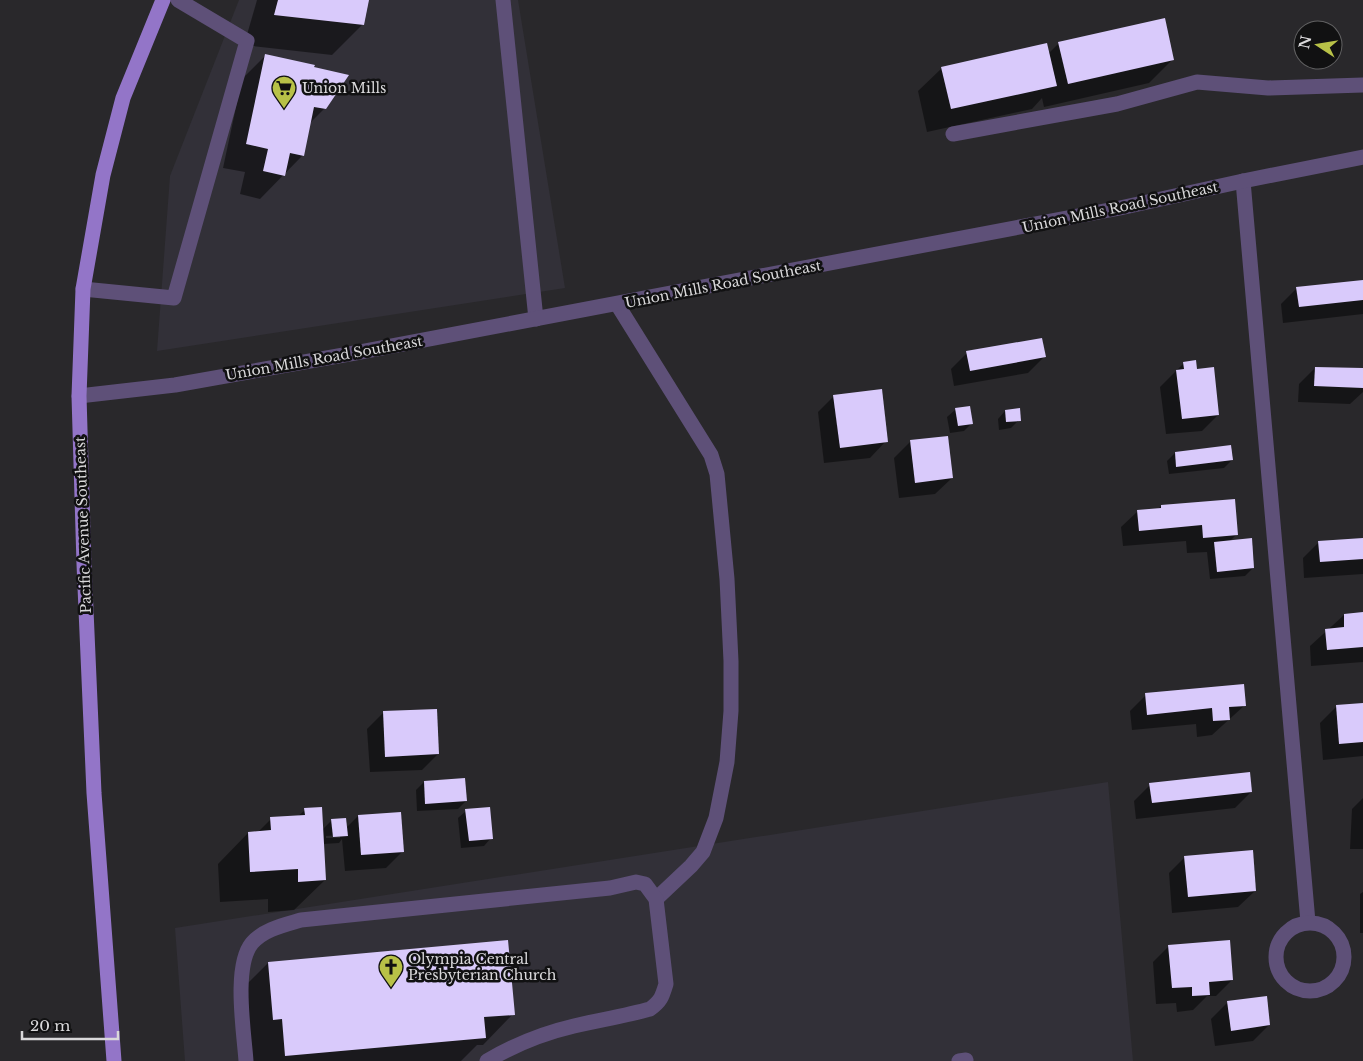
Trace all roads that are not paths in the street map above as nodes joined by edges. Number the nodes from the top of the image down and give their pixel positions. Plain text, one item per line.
1 (163, 0) edge
2 (178, 0) edge
3 (503, 0) edge
4 (1363, 86) edge
5 (952, 134) dead end
6 (1363, 157) edge
7 (1242, 181) junction
8 (82, 289) junction
9 (618, 304) junction
10 (536, 319) junction
11 (80, 396) junction
12 (656, 900) junction
13 (1308, 922) junction
14 (114, 1061) edge
15 (246, 1061) edge
16 (487, 1061) edge

1 - 8 main road, Pacific Avenue Southeast
2 - 8 street
3 - 10 street
4 - 5 street
6 - 7 street, Union Mills Road Southeast
7 - 9 street, Union Mills Road Southeast
7 - 13 street
8 - 11 main road, Pacific Avenue Southeast
9 - 10 street, Union Mills Road Southeast
9 - 12 street
10 - 11 street, Union Mills Road Southeast
11 - 14 main road, Pacific Avenue Southeast
12 - 15 street
12 - 16 street
13 - 13 street

